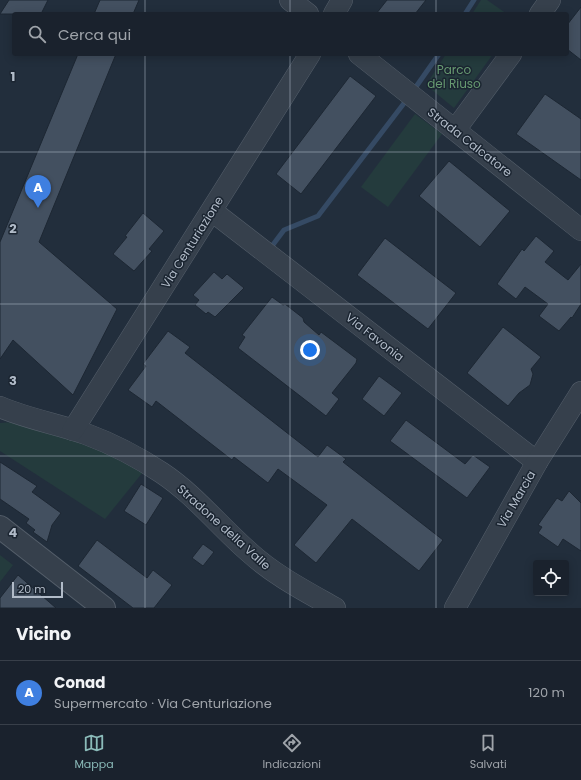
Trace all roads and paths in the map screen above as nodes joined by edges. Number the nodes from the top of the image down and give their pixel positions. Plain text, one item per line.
1 (290, 0) edge
2 (342, 0) edge
3 (550, 0) edge
4 (305, 12) edge
5 (335, 12) edge
6 (541, 12) edge
7 (309, 56) edge
8 (361, 56) edge
9 (510, 56) edge
10 (455, 130) junction
11 (212, 211) junction
12 (581, 230) edge
13 (581, 392) edge
14 (0, 407) edge
15 (73, 430) junction
16 (537, 462) junction
17 (0, 527) edge
18 (104, 608) edge
19 (335, 608) edge
20 (454, 608) edge

1 - 4 street
2 - 5 street
3 - 6 street
7 - 11 street, Via Centuriazione
8 - 10 street, Strada Calcatore
9 - 10 street
10 - 12 street, Strada Calcatore
11 - 15 street, Via Centuriazione
11 - 16 street, Via Favonia
13 - 16 street, Via Marcia
14 - 15 street, Stradone della Valle
15 - 19 street, Stradone della Valle
16 - 20 street, Via Marcia
17 - 18 street

